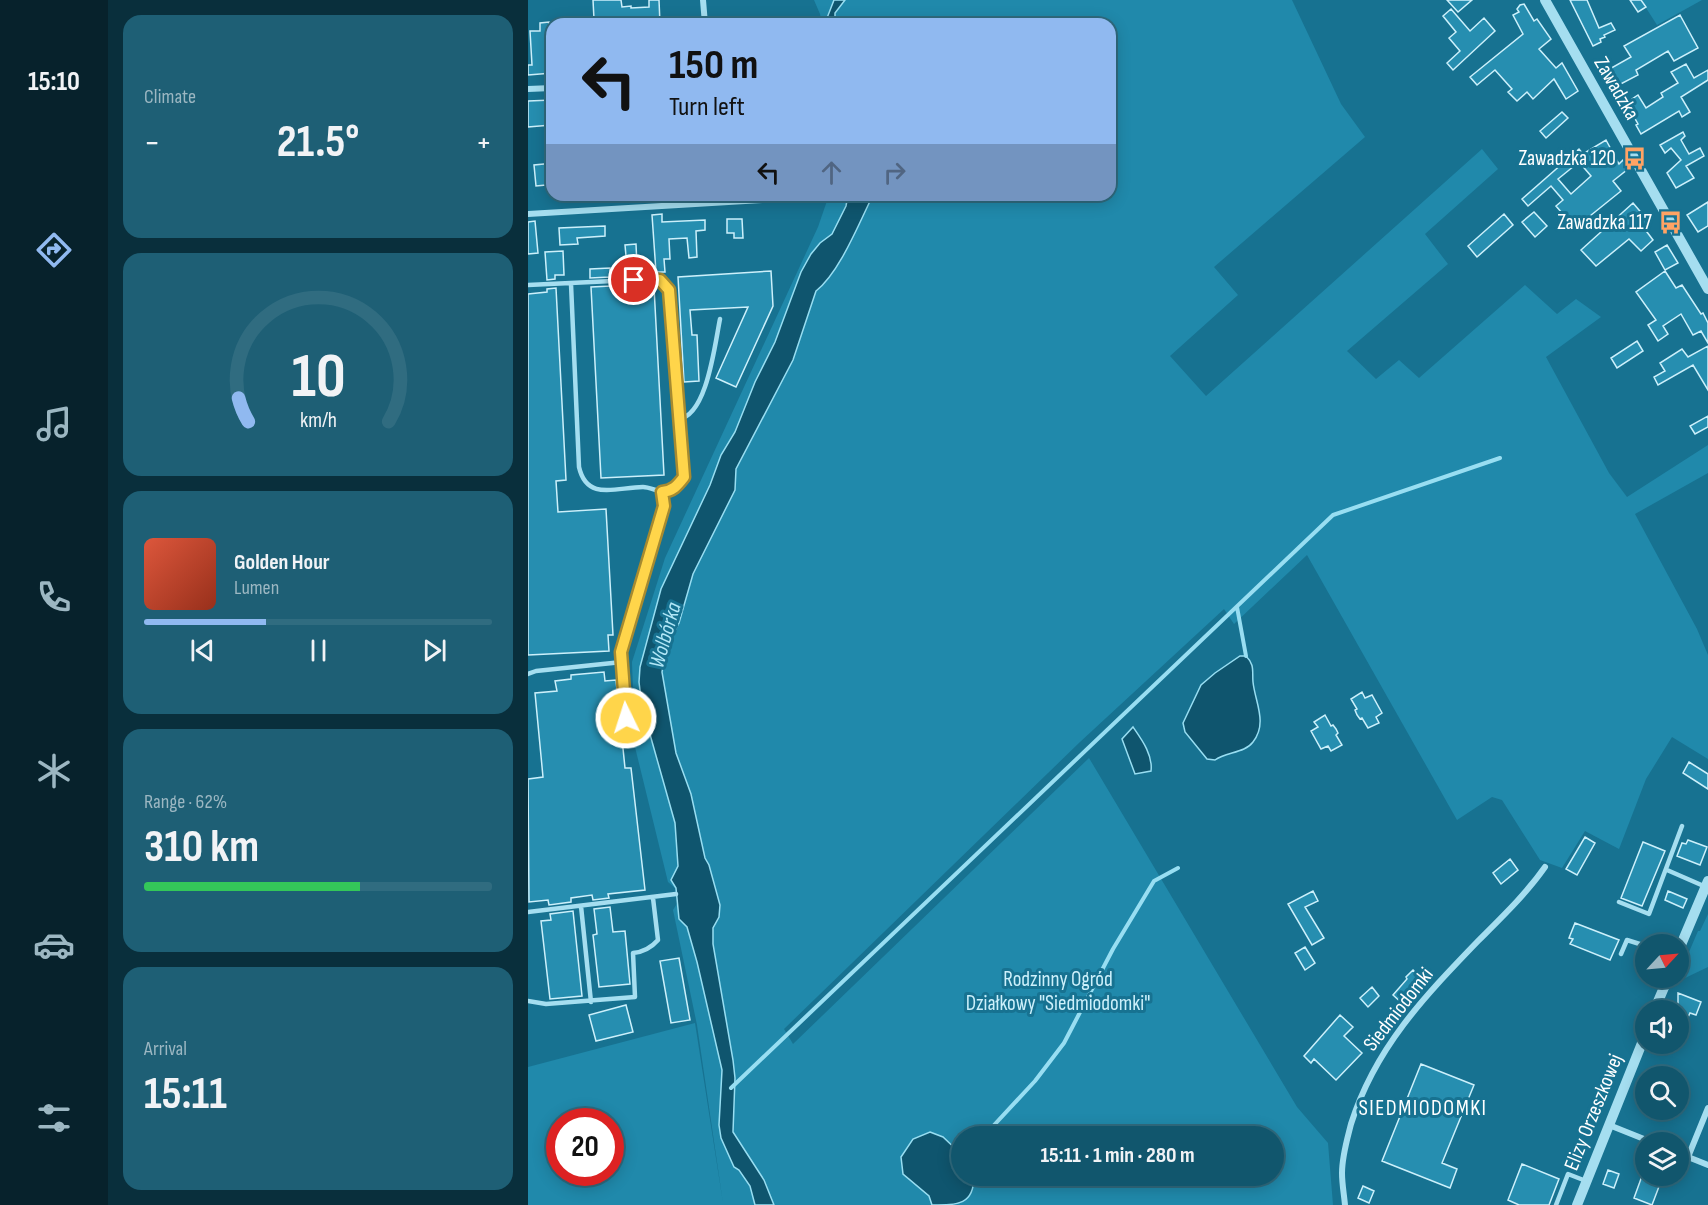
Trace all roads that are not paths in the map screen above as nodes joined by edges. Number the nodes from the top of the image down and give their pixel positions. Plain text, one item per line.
1 (703, 0) edge
2 (1545, 0) edge
3 (704, 18) edge
4 (546, 88) edge
5 (528, 89) edge
6 (747, 201) edge
7 (717, 203) joint
8 (528, 214) edge
9 (571, 284) junction
10 (528, 285) edge
11 (1708, 289) edge
12 (720, 319) dead end
13 (678, 419) junction
14 (662, 492) junction
15 (622, 662) junction
16 (528, 674) edge
17 (627, 736) dead end
18 (1682, 826) dead end
19 (1545, 867) dead end
20 (1667, 870) junction
21 (1707, 884) edge
22 (676, 894) dead end
23 (653, 898) junction
24 (1619, 902) dead end
25 (581, 906) junction
26 (528, 912) edge
27 (1686, 934) edge
28 (1635, 943) edge
29 (1621, 954) dead end
30 (528, 1001) edge
31 (591, 1002) junction
32 (1638, 1054) edge
33 (1708, 1108) edge
34 (1609, 1125) junction
35 (1635, 1135) edge
36 (1689, 1155) edge
37 (1689, 1157) edge
38 (1708, 1165) edge
39 (1586, 1181) junction
40 (1345, 1205) edge
41 (1556, 1205) edge
42 (1577, 1205) edge

1 - 3 street
2 - 11 street, Zawadzka
4 - 5 street
6 - 7 street
7 - 8 street
9 - 10 lane
9 - 13 lane
9 - 14 lane
12 - 13 lane
13 - 14 lane
14 - 15 lane
15 - 16 lane
15 - 17 lane
18 - 20 lane
19 - 40 street, Siedmiodomki
20 - 21 lane
20 - 24 lane
21 - 27 street
22 - 23 lane
23 - 25 lane
23 - 31 lane
25 - 26 lane
25 - 31 lane
28 - 29 lane
30 - 31 lane
32 - 34 street, Elizy Orzeszkowej
33 - 36 street
34 - 35 street
34 - 39 street, Elizy Orzeszkowej
37 - 38 street
39 - 41 lane
39 - 42 street, Elizy Orzeszkowej

